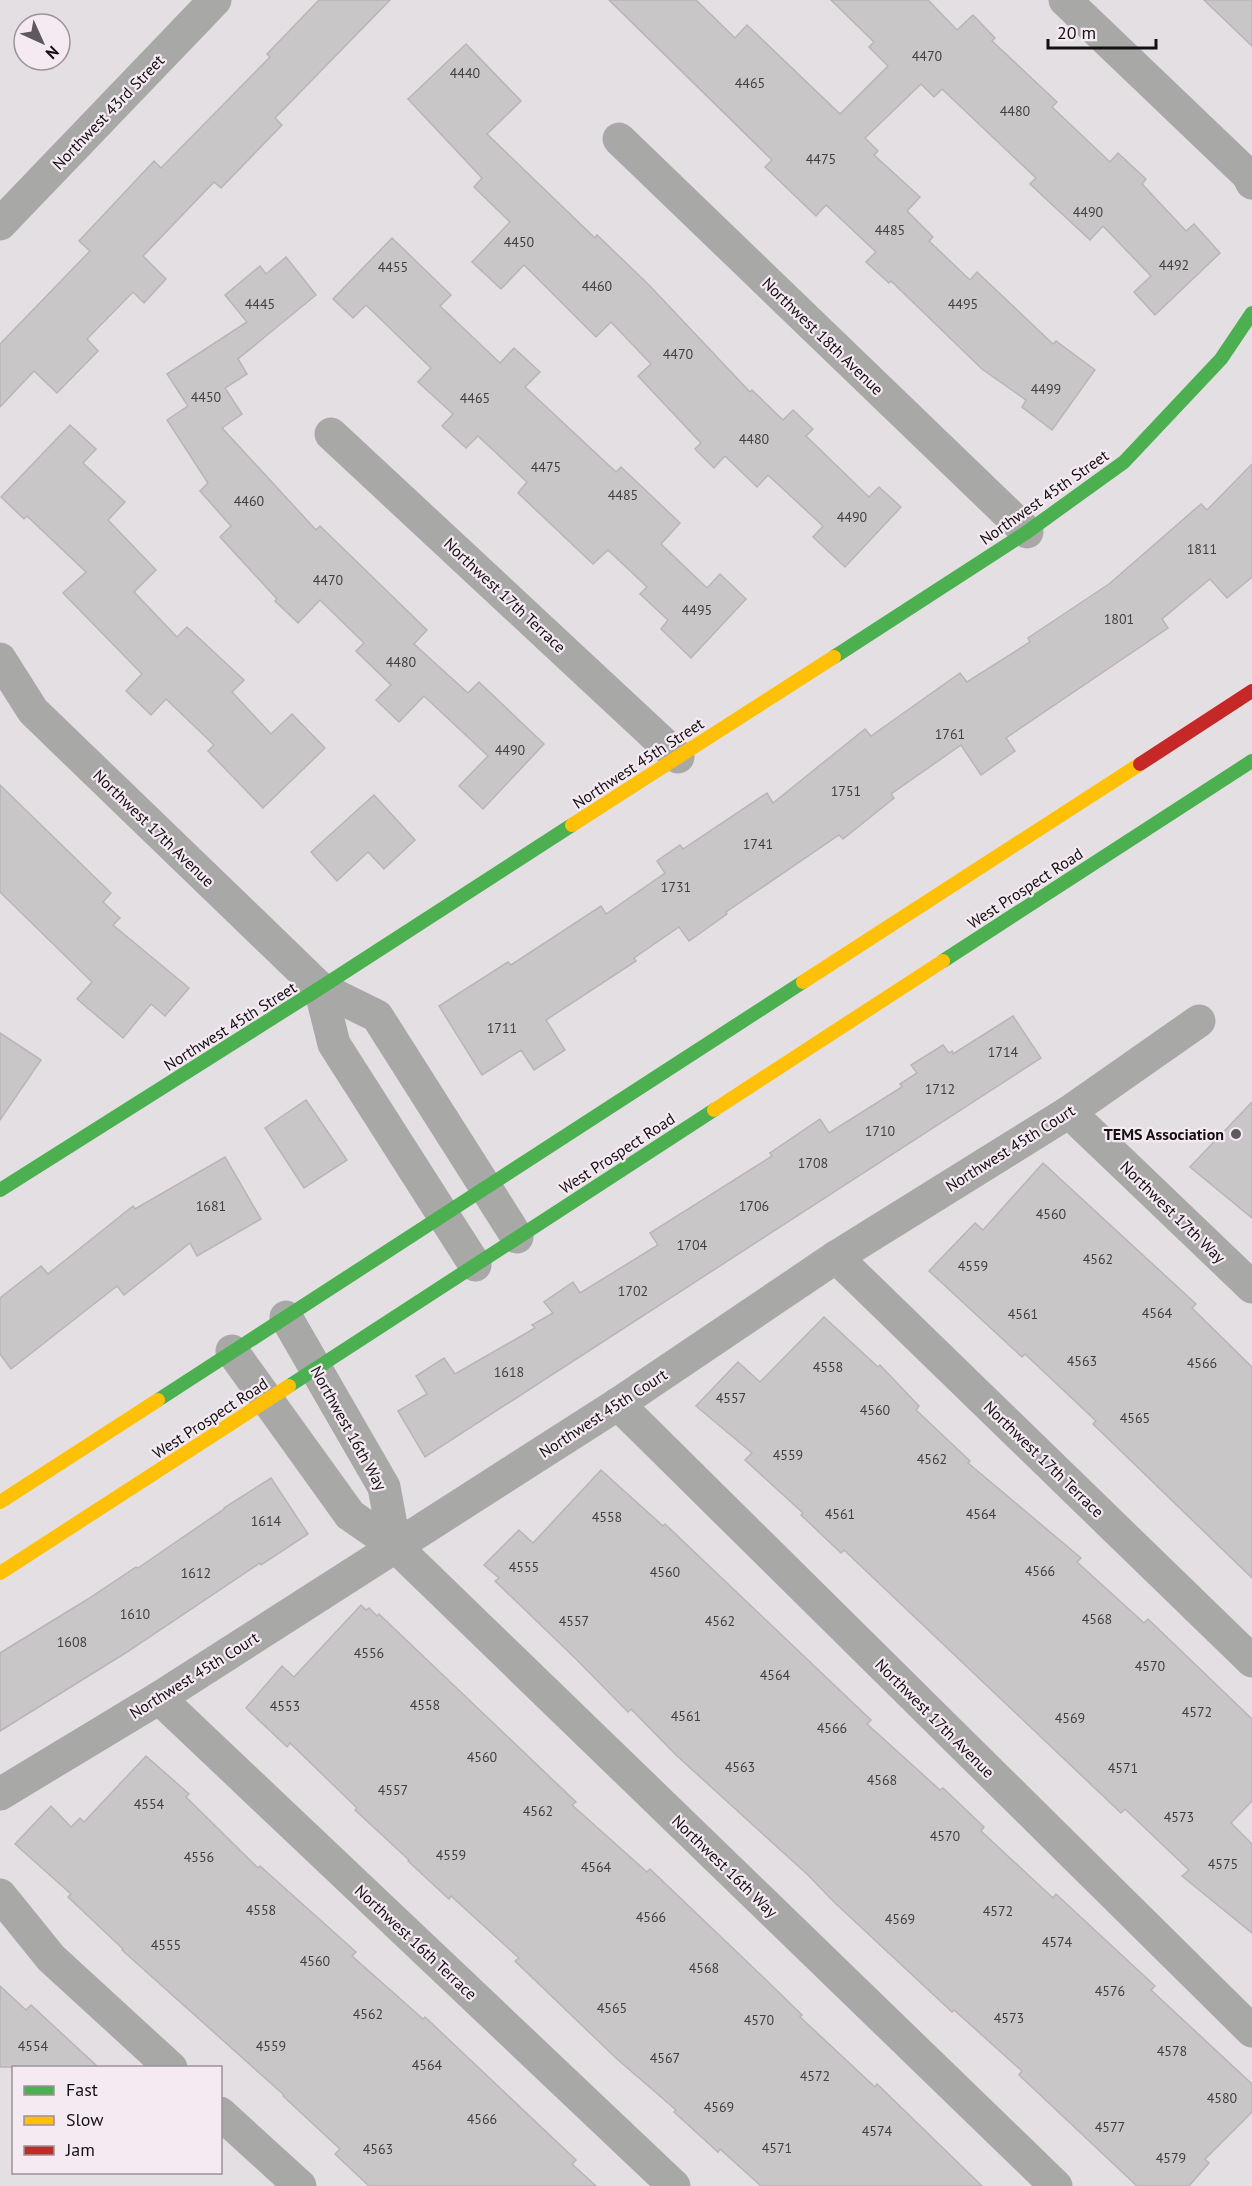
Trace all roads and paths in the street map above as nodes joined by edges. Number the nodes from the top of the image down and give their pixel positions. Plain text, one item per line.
1 (215, 0) edge
2 (1065, 0) edge
3 (619, 139) dead end
4 (1252, 183) edge
5 (0, 224) edge
6 (1252, 313) edge
7 (331, 434) dead end
8 (1027, 532) junction
9 (0, 659) edge
10 (1252, 691) edge
11 (678, 757) junction
12 (1252, 761) edge
13 (320, 988) junction
14 (1199, 1021) dead end
15 (1069, 1112) junction
16 (485, 1187) junction
17 (0, 1190) edge
18 (444, 1215) junction
19 (517, 1237) junction
20 (836, 1257) junction
21 (475, 1265) junction
22 (1252, 1287) edge
23 (286, 1317) junction
24 (232, 1352) junction
25 (316, 1368) junction
26 (267, 1400) junction
27 (618, 1404) junction
28 (0, 1502) edge
29 (395, 1546) junction
30 (0, 1573) edge
31 (1252, 1661) edge
32 (159, 1698) junction
33 (0, 1794) edge
34 (0, 1895) edge
35 (1252, 2031) edge
36 (170, 2066) edge
37 (222, 2115) edge
38 (300, 2186) edge
39 (674, 2186) edge
40 (1056, 2186) edge

1 - 5 street, Northwest 43rd Street
2 - 4 street
3 - 8 street, Northwest 18th Avenue
6 - 8 main road, Northwest 45th Street
7 - 11 street, Northwest 17th Terrace
8 - 11 main road, Northwest 45th Street
9 - 13 street, Northwest 17th Avenue
10 - 16 main road
11 - 13 main road, Northwest 45th Street
12 - 19 main road, West Prospect Road
13 - 16 street, Northwest 17th Avenue
13 - 17 main road, Northwest 45th Street
13 - 18 street
14 - 15 street, Northwest 45th Court
15 - 20 street, Northwest 45th Court
15 - 22 street, Northwest 17th Way
16 - 18 main road
16 - 19 street, Northwest 17th Avenue
18 - 21 street
18 - 23 main road
19 - 21 main road, West Prospect Road
20 - 27 street, Northwest 45th Court
20 - 31 street, Northwest 17th Terrace
21 - 25 main road, West Prospect Road
23 - 24 main road
23 - 25 street, Northwest 16th Way
24 - 26 street, Northwest 16th Way
24 - 28 main road
25 - 26 main road, West Prospect Road
25 - 29 street, Northwest 16th Way
26 - 29 street, Northwest 16th Way
26 - 30 main road, West Prospect Road
27 - 29 street, Northwest 45th Court
27 - 35 street, Northwest 17th Avenue
29 - 32 street, Northwest 45th Court
29 - 40 street, Northwest 16th Way
32 - 33 street, Northwest 45th Court
32 - 39 street, Northwest 16th Terrace
34 - 36 street
37 - 38 street

